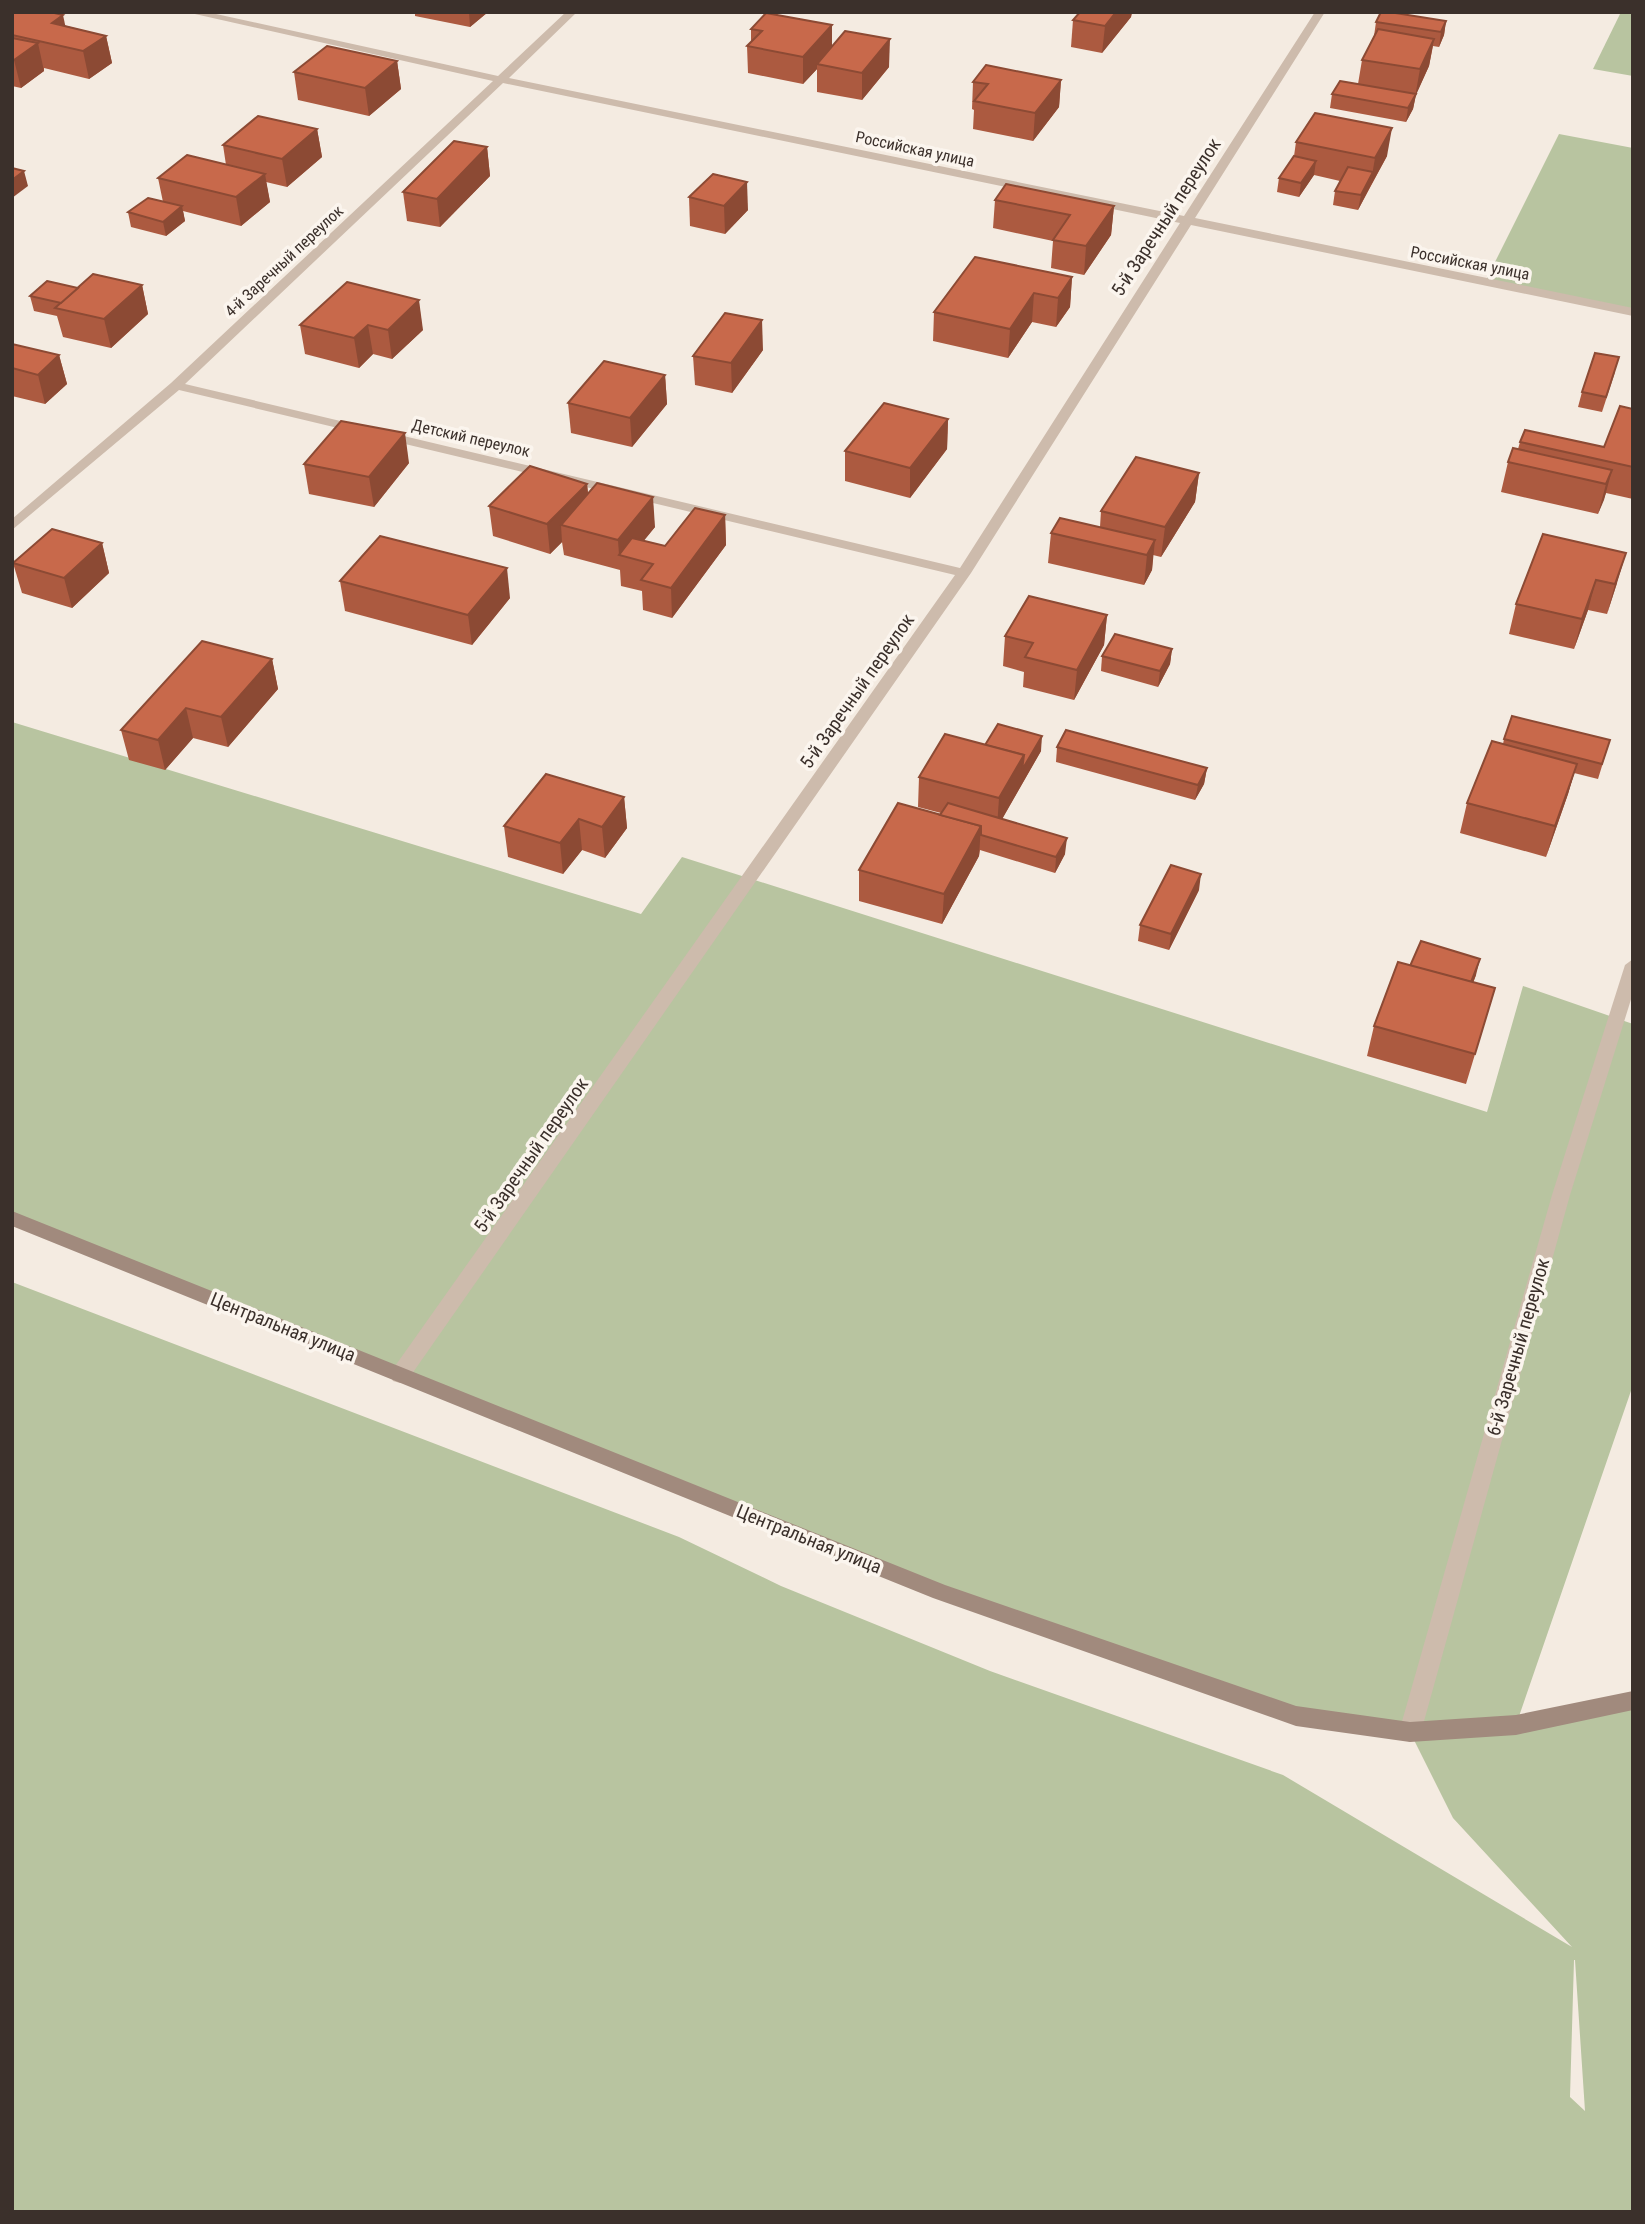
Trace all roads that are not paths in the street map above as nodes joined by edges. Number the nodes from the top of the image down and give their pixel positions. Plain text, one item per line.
1 (191, 12) edge
2 (572, 12) edge
3 (1320, 12) edge
4 (499, 79) junction
5 (1185, 221) junction
6 (1633, 312) edge
7 (176, 386) junction
8 (12, 526) edge
9 (964, 573) junction
10 (1633, 965) edge
11 (12, 1218) edge
12 (400, 1375) junction
13 (1633, 1700) edge
14 (1410, 1732) junction

1 - 4 street, Российская улица
2 - 4 street, 4-й Заречный переулок
3 - 5 street, 5-й Заречный переулок
4 - 5 street, Российская улица
4 - 7 street, 4-й Заречный переулок
5 - 6 street, Российская улица
5 - 9 street, 5-й Заречный переулок
7 - 8 street, 4-й Заречный переулок
7 - 9 street, Детский переулок
9 - 12 street, 5-й Заречный переулок
10 - 14 street, 6-й Заречный переулок
11 - 12 street, Центральная улица
12 - 14 street, Центральная улица
13 - 14 street, Центральная улица

